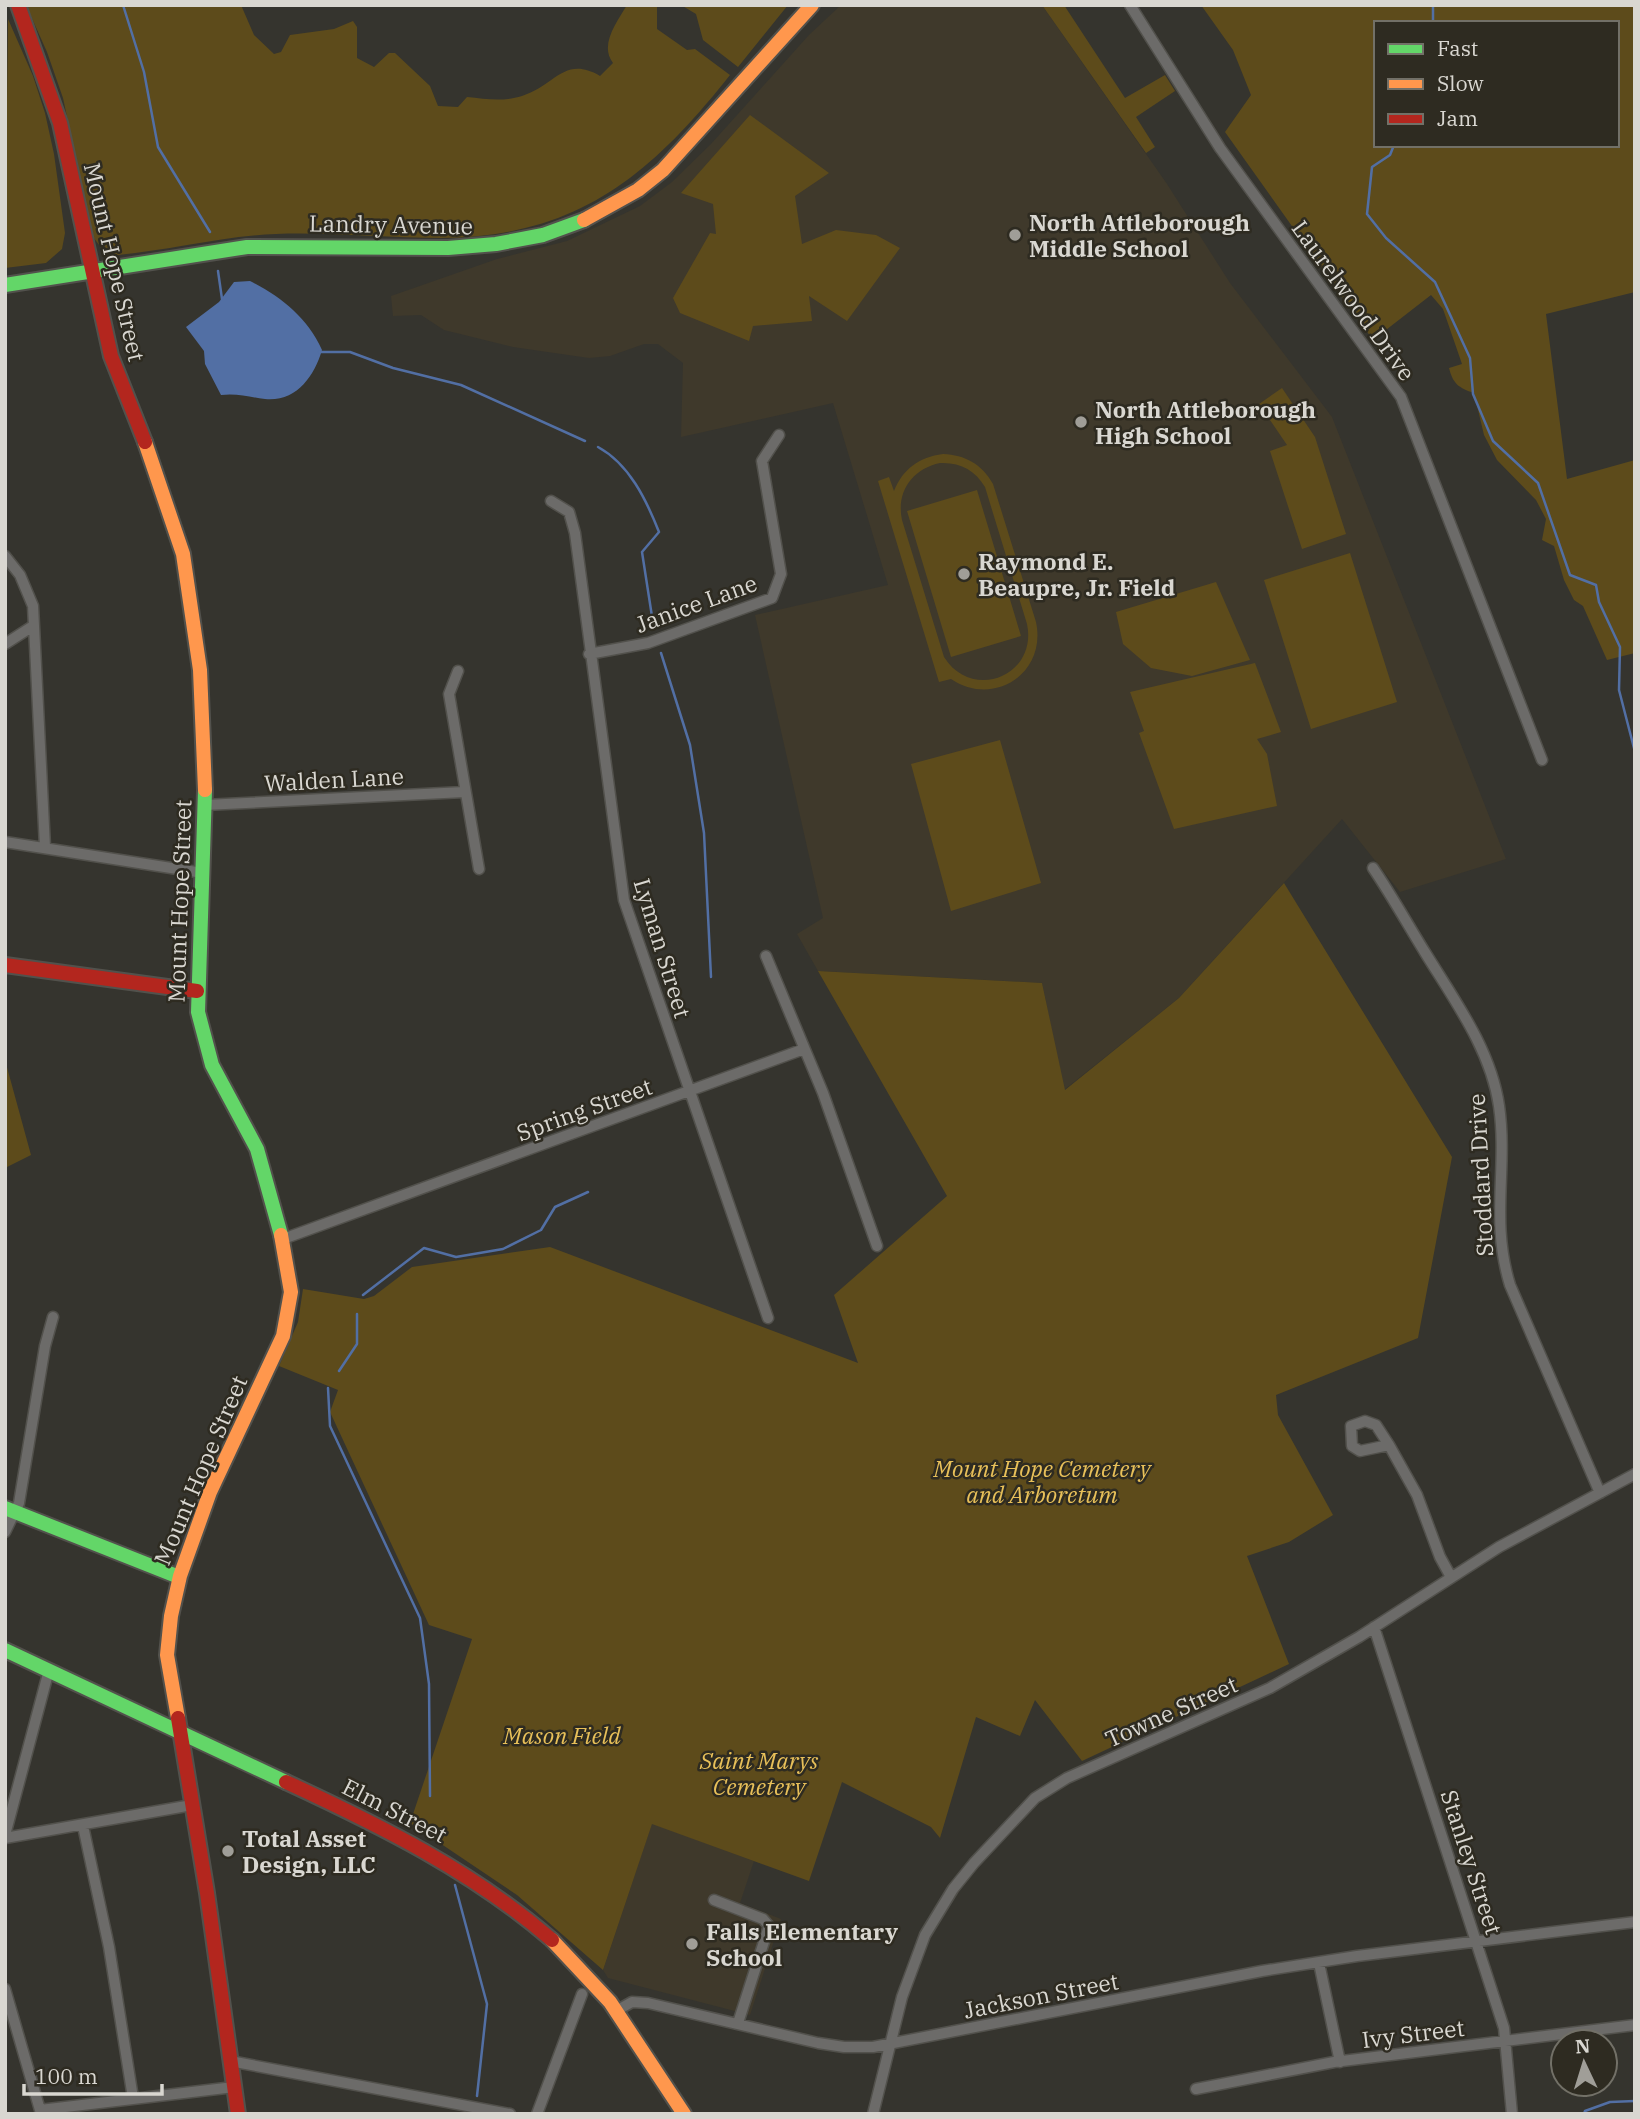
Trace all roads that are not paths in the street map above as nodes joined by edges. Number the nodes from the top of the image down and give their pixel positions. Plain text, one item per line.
1 (18, 5) edge
2 (812, 5) edge
3 (1130, 5) edge
4 (92, 272) junction
5 (5, 285) edge
6 (779, 435) dead end
7 (551, 501) dead end
8 (5, 556) edge
9 (33, 626) junction
10 (5, 643) edge
11 (589, 654) junction
12 (458, 671) dead end
13 (1542, 761) dead end
14 (464, 792) junction
15 (205, 804) junction
16 (5, 842) edge
17 (45, 848) junction
18 (1373, 867) dead end
19 (479, 869) dead end
20 (203, 873) junction
21 (766, 956) dead end
22 (5, 965) edge
23 (197, 991) junction
24 (804, 1049) junction
25 (688, 1093) junction
26 (283, 1239) junction
27 (877, 1246) dead end
28 (53, 1317) dead end
29 (768, 1318) dead end
30 (1389, 1445) dead end
31 (1635, 1474) edge
32 (1600, 1493) junction
33 (9, 1509) edge
34 (5, 1531) edge
35 (179, 1577) junction
36 (1451, 1577) junction
37 (1374, 1627) junction
38 (5, 1650) edge
39 (49, 1670) junction
40 (179, 1731) junction
41 (192, 1805) junction
42 (83, 1826) junction
43 (5, 1836) edge
44 (714, 1900) dead end
45 (1635, 1923) edge
46 (1478, 1942) junction
47 (1319, 1963) junction
48 (5, 1989) edge
49 (582, 1994) dead end
50 (616, 2011) junction
51 (738, 2024) junction
52 (1635, 2025) edge
53 (891, 2042) junction
54 (1506, 2042) junction
55 (230, 2061) junction
56 (1340, 2062) junction
57 (233, 2087) junction
58 (1196, 2089) dead end
59 (133, 2098) junction
60 (238, 2114) edge
61 (510, 2114) edge
62 (537, 2114) edge
63 (684, 2114) edge
64 (873, 2114) edge
65 (1512, 2114) edge

1 - 4 street, Mount Hope Street
2 - 4 street, Landry Avenue
3 - 13 street, Laurelwood Drive
4 - 5 street, Landry Avenue
4 - 15 street, Mount Hope Street
6 - 11 street, Janice Lane
7 - 11 street, Lyman Street
8 - 9 street
9 - 10 street
9 - 17 street
11 - 25 street, Lyman Street
12 - 14 street
14 - 15 street, Walden Lane
14 - 19 street
15 - 20 street, Mount Hope Street
16 - 17 street
17 - 20 street
18 - 32 street, Stoddard Drive
20 - 23 street, Mount Hope Street
21 - 24 street
22 - 23 street
23 - 26 street, Mount Hope Street
24 - 25 street, Spring Street
24 - 27 street
25 - 26 street, Spring Street
25 - 29 street, Lyman Street
26 - 35 street, Mount Hope Street
28 - 33 street
30 - 36 street
31 - 32 street, Towne Street
32 - 36 street, Towne Street
33 - 34 street
33 - 35 street
35 - 40 street, Mount Hope Street
36 - 37 street, Towne Street
37 - 46 street, Stanley Street
37 - 53 street, Towne Street
38 - 39 street, Elm Street
39 - 40 street, Elm Street
39 - 43 street
40 - 41 street, Mount Hope Street
40 - 50 street, Elm Street
41 - 42 street
41 - 55 street, Mount Hope Street
42 - 43 street
42 - 59 street
44 - 51 street
45 - 46 street, Jackson Street
46 - 47 street, Jackson Street
46 - 54 street, Stanley Street
47 - 53 street, Jackson Street
47 - 56 street
48 - 59 street
49 - 62 street
50 - 51 street, Jackson Street
50 - 63 street, Elm Street
51 - 53 street, Jackson Street
52 - 54 street, Ivy Street
53 - 64 street, Towne Street
54 - 56 street, Ivy Street
54 - 65 street, Stanley Street
55 - 57 street, Mount Hope Street
55 - 61 street
56 - 58 street, Ivy Street
57 - 59 street
57 - 60 street, Mount Hope Street

